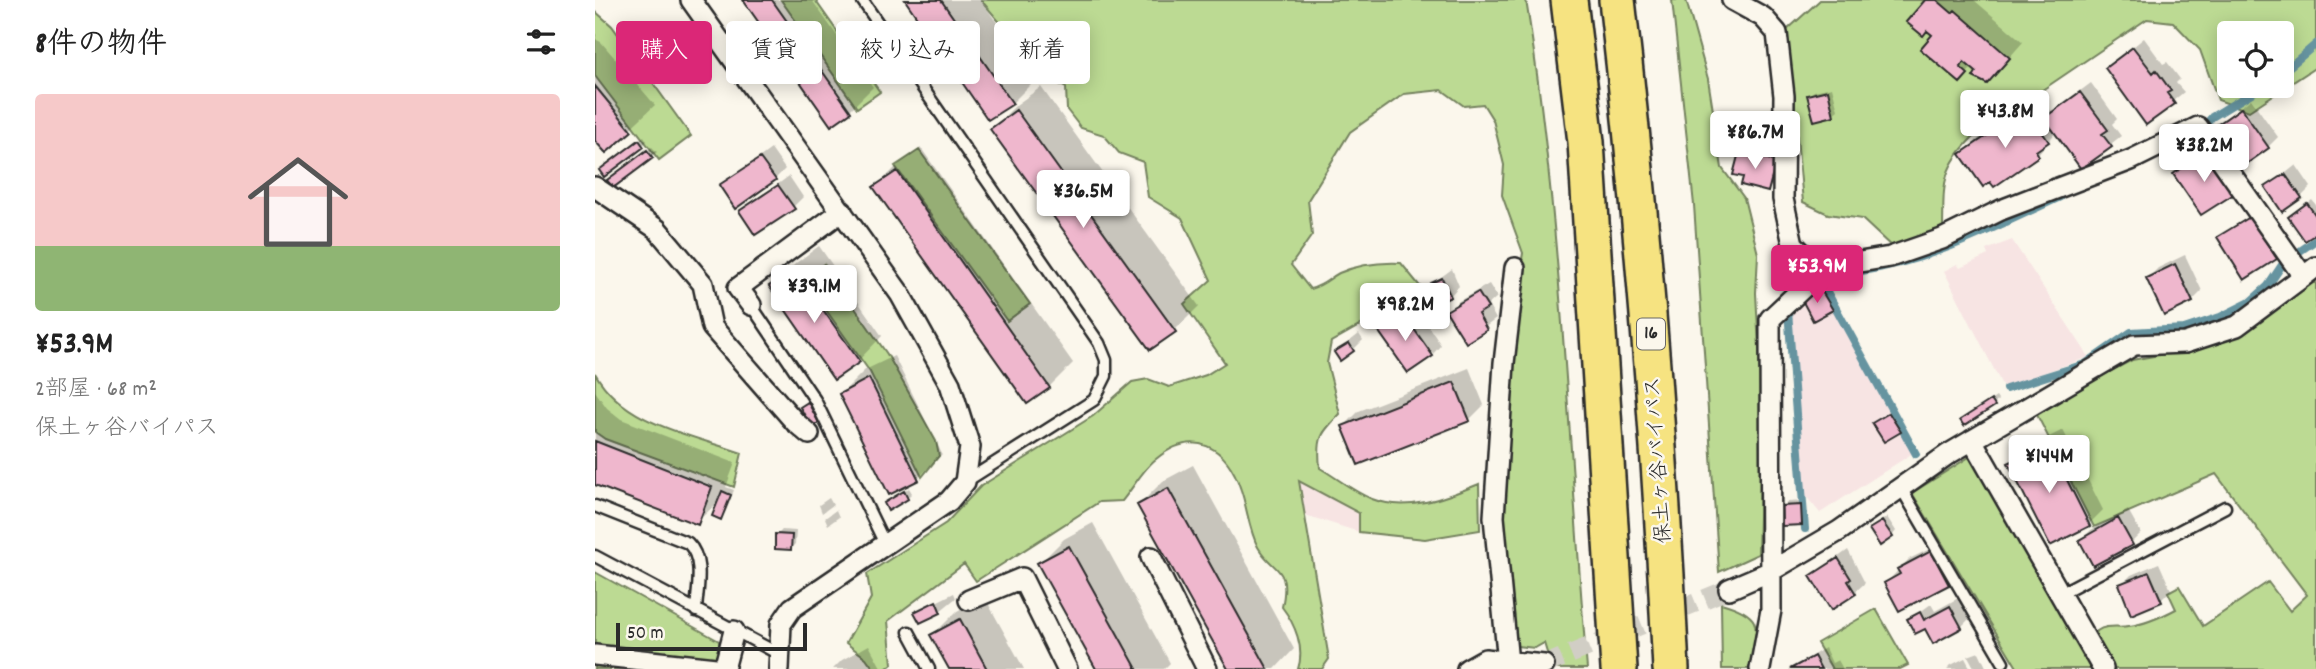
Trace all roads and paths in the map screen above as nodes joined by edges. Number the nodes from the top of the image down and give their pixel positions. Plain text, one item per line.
1 (691, 0) edge
2 (862, 0) edge
3 (1569, 0) edge
4 (1617, 0) edge
5 (1732, 0) edge
6 (595, 177) edge
7 (595, 187) edge
8 (616, 202) junction
9 (842, 211) junction
10 (1515, 268) dead end
11 (1824, 268) junction
12 (2309, 271) edge
13 (751, 305) joint
14 (809, 434) dead end
15 (1972, 440) junction
16 (964, 482) junction
17 (1901, 488) junction
18 (595, 506) edge
19 (2225, 507) dead end
20 (884, 544) junction
21 (595, 556) edge
22 (1151, 557) dead end
23 (1771, 571) junction
24 (1729, 589) tunnel mouth
25 (2059, 594) junction
26 (969, 600) dead end
27 (696, 611) junction
28 (734, 631) junction
29 (909, 632) dead end
30 (595, 655) edge
31 (779, 662) edge
32 (2003, 662) dead end
33 (1544, 665) dead end
34 (1509, 666) edge
35 (725, 669) edge
36 (929, 669) edge
37 (1067, 669) edge
38 (1207, 669) edge
39 (1467, 669) edge
40 (1619, 669) edge
41 (1671, 669) edge
42 (1760, 669) edge
43 (2103, 669) edge

1 - 9 street
2 - 16 lane
3 - 40 highway
4 - 41 highway, 保土ヶ谷バイパス / 16
5 - 11 street
6 - 8 street
7 - 8 street
8 - 14 street
9 - 13 street
9 - 16 street
10 - 34 street
11 - 12 street
11 - 23 street
12 - 15 street
13 - 20 lane
15 - 17 street
15 - 25 street
16 - 20 street
17 - 23 street
17 - 32 lane
18 - 27 lane
19 - 25 lane
20 - 31 street
21 - 27 lane
22 - 38 street
23 - 24 street
23 - 42 street
25 - 43 street
26 - 37 street
27 - 28 lane
28 - 31 lane
28 - 35 street
29 - 36 lane
30 - 35 street
33 - 34 street
34 - 39 street

